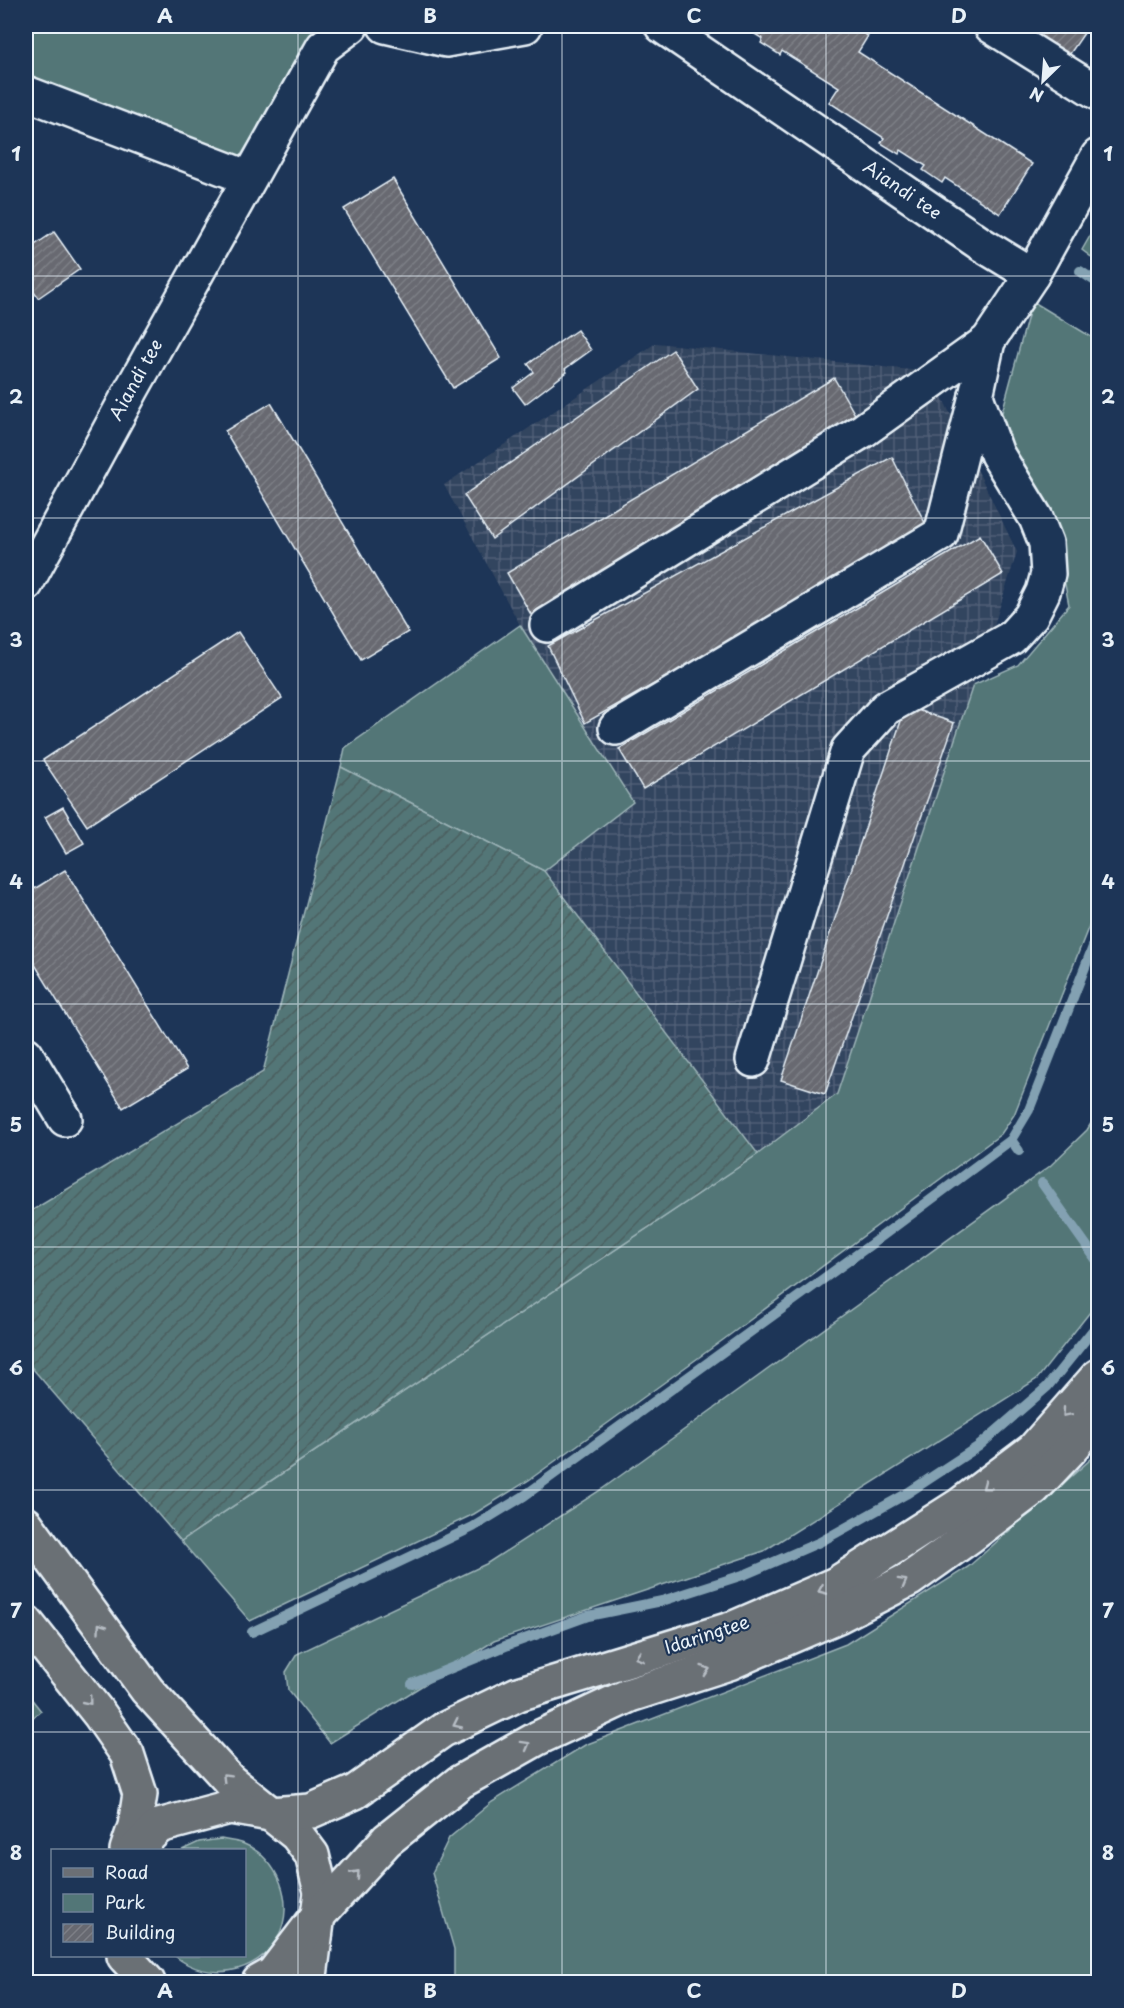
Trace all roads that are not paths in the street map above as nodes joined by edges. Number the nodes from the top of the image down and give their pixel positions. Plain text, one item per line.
1 (351, 26) edge
2 (385, 26) edge
3 (525, 26) edge
4 (662, 26) edge
5 (991, 26) edge
6 (26, 93) edge
7 (1098, 93) edge
8 (1098, 156) edge
9 (249, 178) junction
10 (1032, 275) junction
11 (988, 341) junction
12 (976, 396) junction
13 (26, 584) edge
14 (548, 625) dead end
15 (616, 728) dead end
16 (26, 1054) edge
17 (753, 1060) dead end
18 (65, 1119) dead end
19 (1098, 1376) edge
20 (1098, 1417) edge
21 (26, 1524) edge
22 (26, 1622) edge
23 (270, 1814) junction
24 (128, 1849) edge
25 (137, 1849) edge
26 (316, 1918) junction
27 (125, 1957) edge
28 (148, 1982) edge
29 (259, 1983) edge
30 (311, 1983) edge

1 - 9 street, Aiandi tee
2 - 3 street
4 - 10 street, Aiandi tee
5 - 7 street
6 - 9 street
8 - 10 street
9 - 13 street, Aiandi tee
10 - 11 street
11 - 12 street
11 - 14 street
12 - 15 street
12 - 17 street
16 - 18 street
19 -> 23 main road, Idaringtee
26 -> 20 main road, Idaringtee
23 -> 21 main road
22 -> 24 main road
23 - 25 main road
23 - 26 main road
26 - 29 main road, Idaringtee
26 - 30 main road
27 - 28 main road

